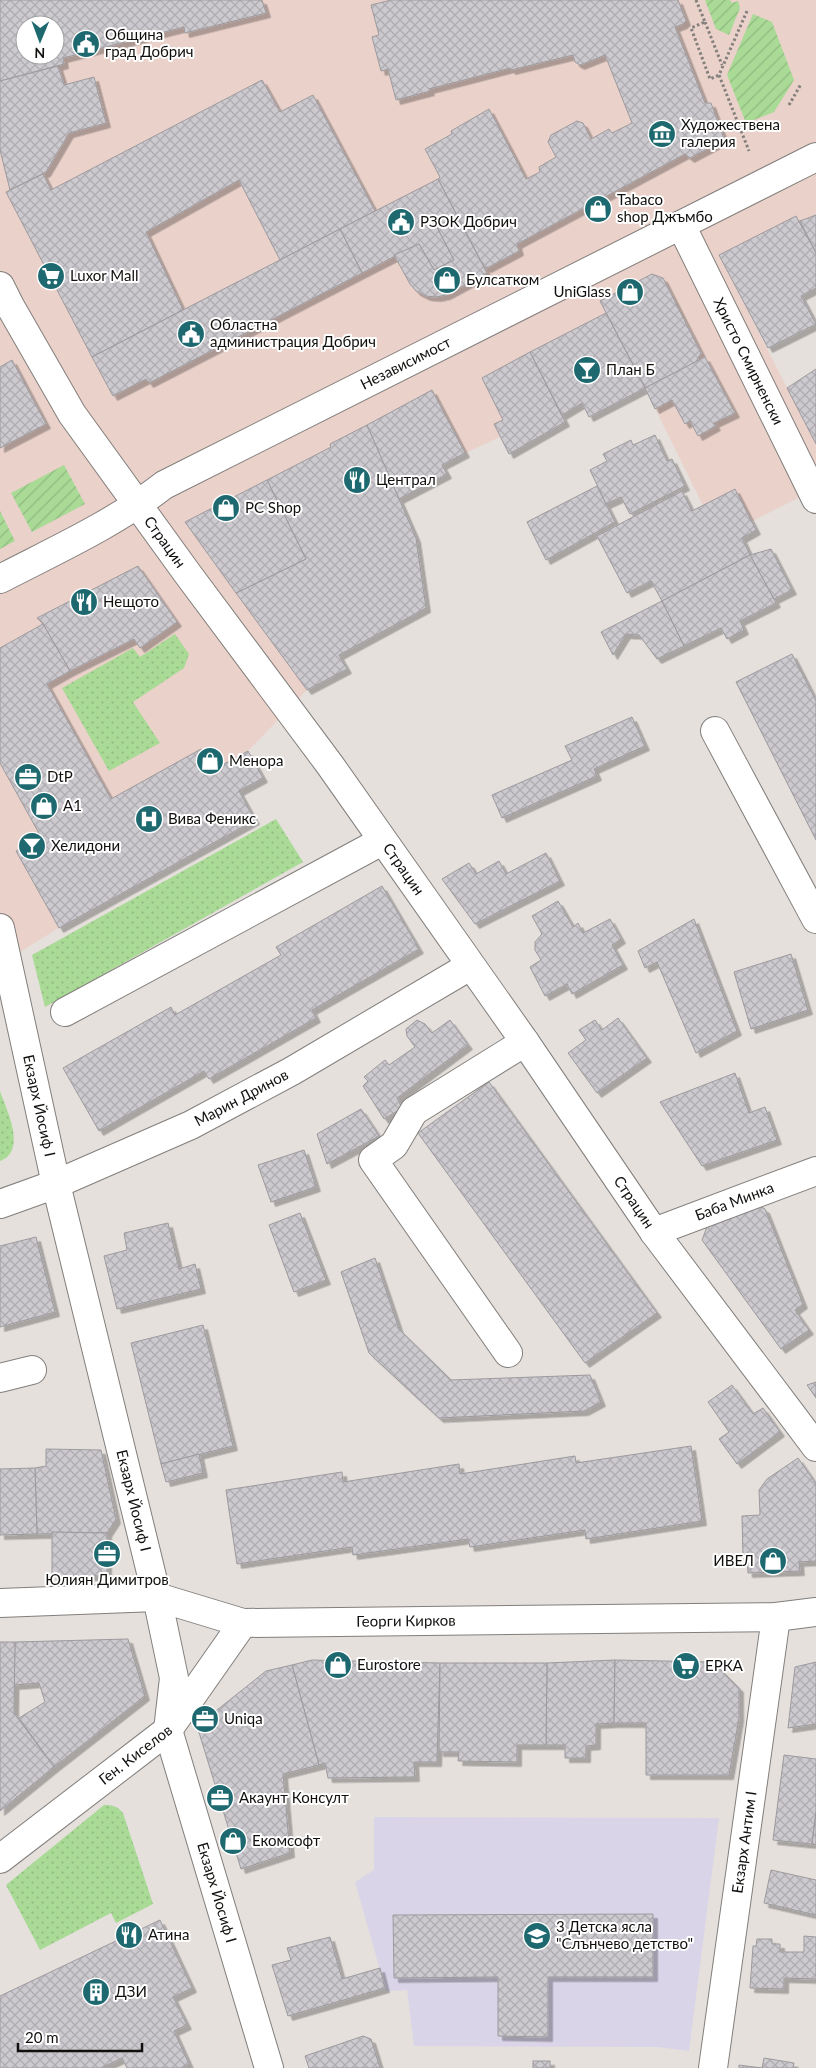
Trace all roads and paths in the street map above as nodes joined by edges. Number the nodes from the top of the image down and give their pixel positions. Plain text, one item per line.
1 (696, 0) edge
2 (746, 11) dead end
3 (705, 22) junction
4 (723, 66) junction
5 (719, 75) junction
6 (801, 84) dead end
7 (789, 105) dead end
8 (816, 157) edge
9 (761, 185) junction
10 (681, 226) junction
11 (3, 301) edge
12 (816, 499) edge
13 (139, 504) junction
14 (0, 579) edge
15 (714, 731) dead end
16 (382, 841) junction
17 (816, 919) edge
18 (0, 928) edge
19 (470, 966) junction
20 (65, 1012) dead end
21 (525, 1042) junction
22 (816, 1171) edge
23 (56, 1184) junction
24 (0, 1204) edge
25 (654, 1232) junction
26 (508, 1353) dead end
27 (32, 1370) dead end
28 (0, 1378) edge
29 (816, 1447) edge
30 (157, 1597) junction
31 (0, 1602) edge
32 (816, 1612) edge
33 (776, 1617) junction
34 (243, 1624) junction
35 (168, 1730) junction
36 (0, 1859) edge
37 (269, 2068) edge
38 (713, 2068) edge

1 - 3 path
2 - 4 path
3 - 4 path
3 - 5 path
4 - 5 path
5 - 9 path
6 - 7 path
8 - 9 street, Независимост
9 - 10 street, Независимост
10 - 12 street, Христо Смирненски
10 - 13 street, Независимост
11 - 13 street, Страцин
13 - 14 street, Независимост
13 - 16 street, Страцин
15 - 17 street
16 - 19 street, Страцин
16 - 20 street
18 - 23 street, Екзарх Йосиф I
19 - 21 street, Страцин
19 - 23 street, Марин Дринов
21 - 25 street, Страцин
21 - 26 street
22 - 25 street, Баба Минка
23 - 24 street, Марин Дринов
23 - 30 street, Екзарх Йосиф I
25 - 29 street, Страцин
27 - 28 street
30 - 31 street, Георги Кирков
30 - 34 street, Георги Кирков
30 - 35 street, Екзарх Йосиф I
32 - 33 street, Георги Кирков
33 - 34 street, Георги Кирков
33 - 38 street, Екзарх Антим I
34 - 35 street, Ген. Киселов
35 - 36 street, Ген. Киселов
35 - 37 street, Екзарх Йосиф I

